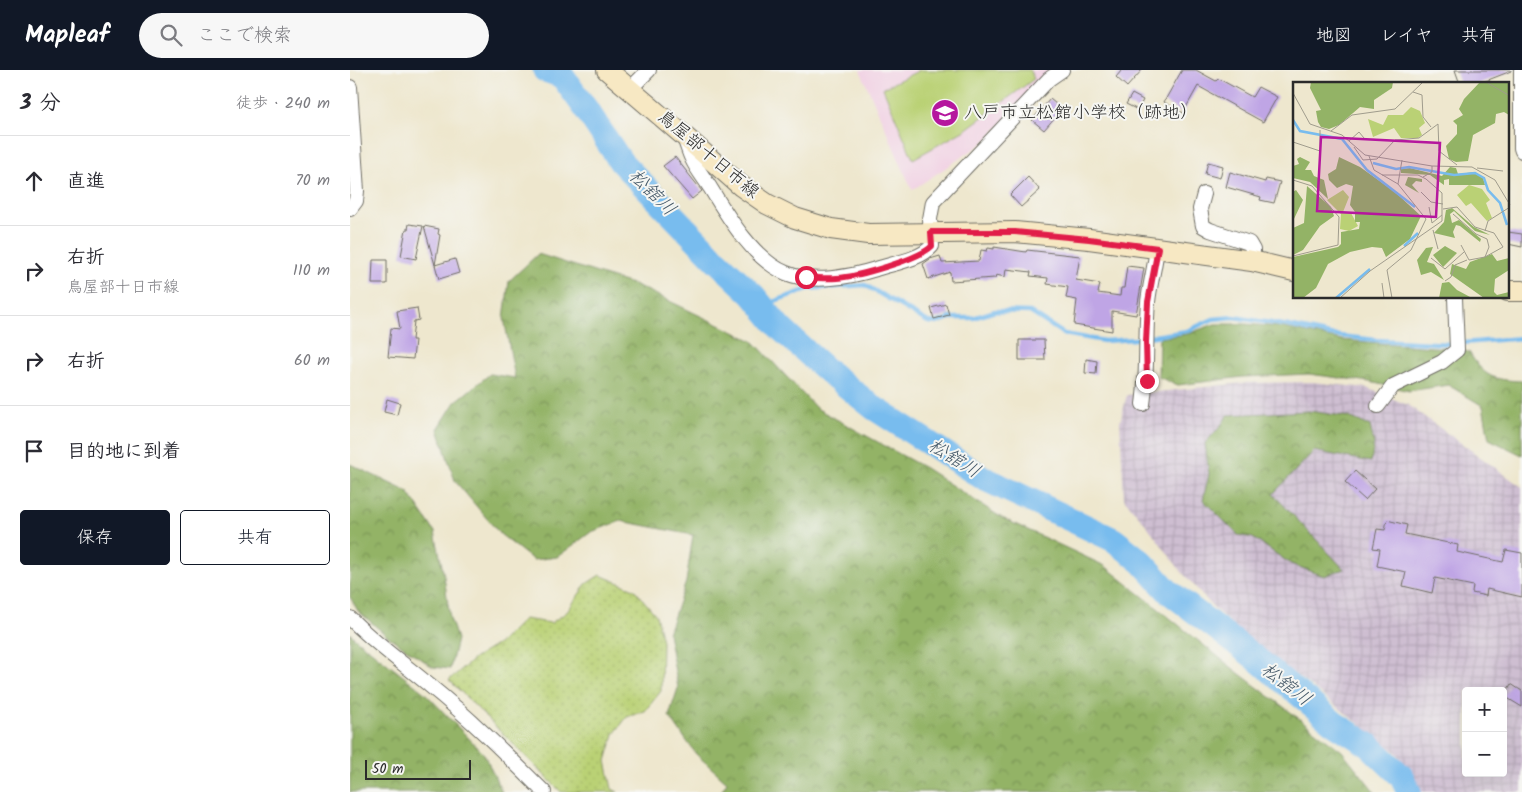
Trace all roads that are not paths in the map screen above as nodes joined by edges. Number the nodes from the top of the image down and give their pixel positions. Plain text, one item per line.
1 (607, 70) edge
2 (649, 70) edge
3 (1062, 70) edge
4 (1521, 70) edge
5 (350, 87) edge
6 (630, 89) junction
7 (683, 135) junction
8 (1522, 151) edge
9 (1204, 194) dead end
10 (350, 209) edge
11 (931, 232) junction
12 (1158, 248) junction
13 (1252, 261) junction
14 (1293, 271) edge
15 (1455, 299) edge
16 (1144, 404) dead end
17 (1378, 406) dead end
18 (350, 618) edge
19 (544, 792) edge

1 - 6 main road, 鳥屋部十日市線
2 - 6 street
3 - 11 street
4 - 8 street
5 - 10 street
6 - 7 main road, 鳥屋部十日市線
7 - 11 main road, 鳥屋部十日市線
7 - 11 street
9 - 13 street
11 - 12 main road, 鳥屋部十日市線
12 - 13 main road, 鳥屋部十日市線
12 - 16 street
13 - 14 main road, 鳥屋部十日市線
15 - 17 street
18 - 19 street

